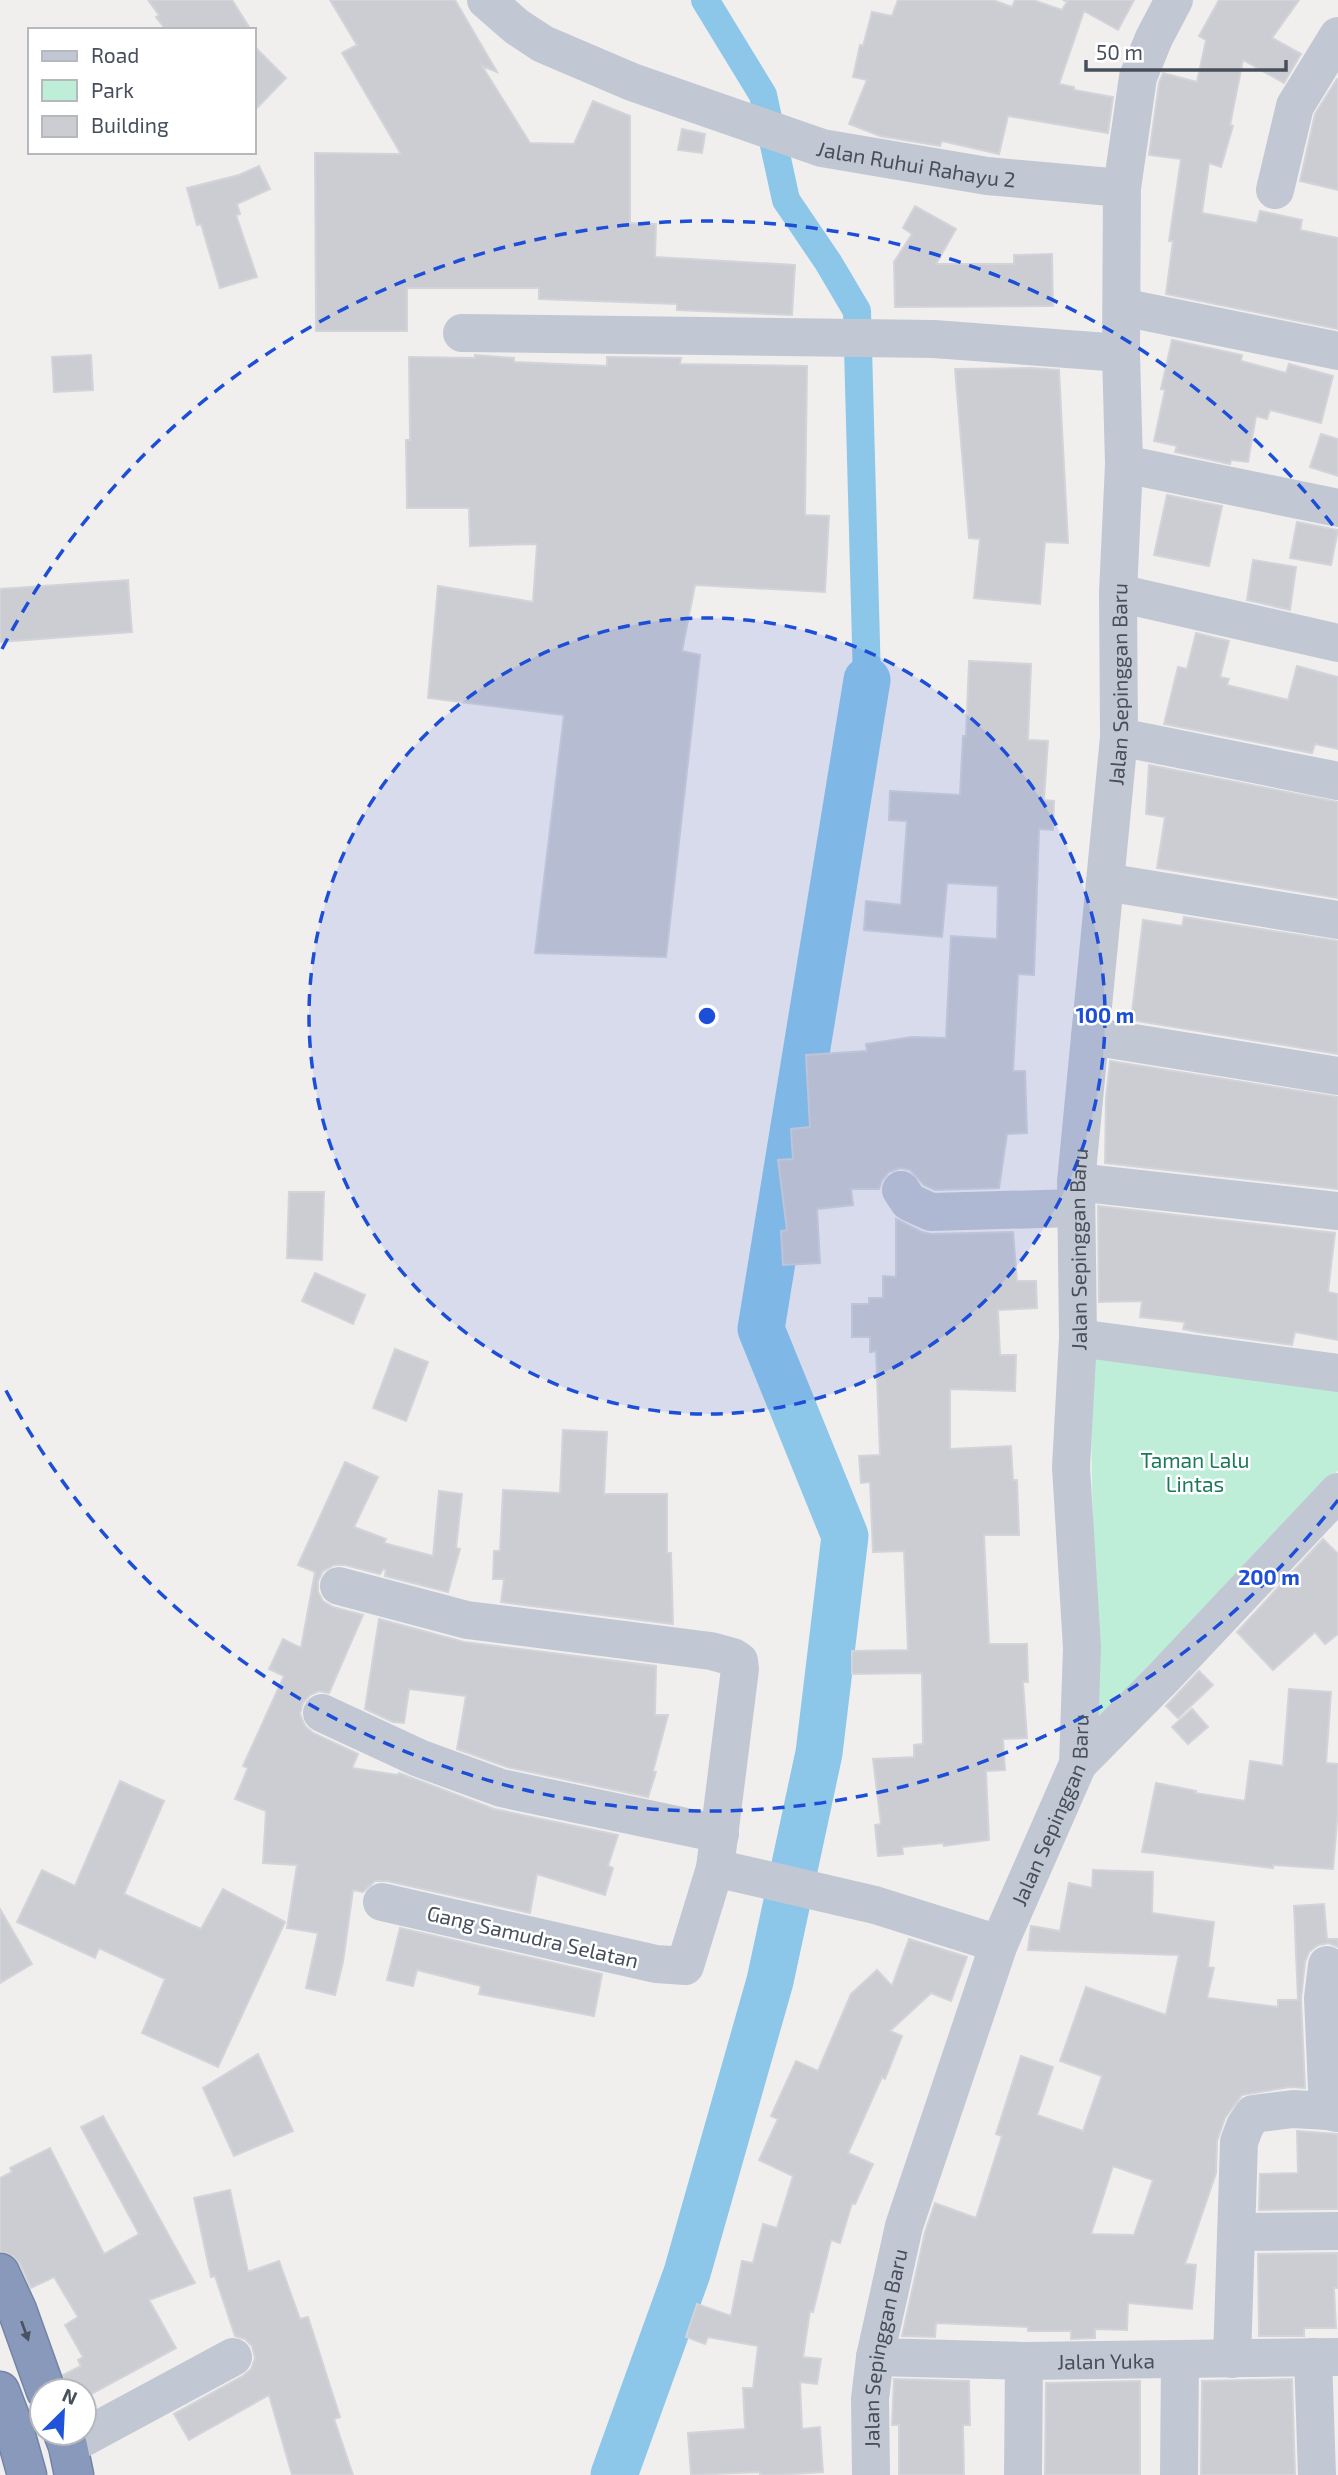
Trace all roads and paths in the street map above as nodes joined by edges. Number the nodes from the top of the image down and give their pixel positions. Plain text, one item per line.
1 (486, 0) edge
2 (1174, 0) edge
3 (1338, 36) edge
4 (1122, 188) junction
5 (1275, 190) dead end
6 (1122, 307) junction
7 (462, 333) dead end
8 (1338, 351) edge
9 (1121, 353) junction
10 (1124, 464) junction
11 (1338, 508) edge
12 (1118, 593) junction
13 (1338, 643) edge
14 (1119, 737) junction
15 (1338, 782) edge
16 (1105, 882) junction
17 (1338, 920) edge
18 (1090, 1036) junction
19 (1338, 1076) edge
20 (901, 1190) dead end
21 (1076, 1195) junction
22 (1338, 1211) edge
23 (1078, 1338) junction
24 (1338, 1373) edge
25 (1338, 1492) edge
26 (339, 1586) dead end
27 (322, 1713) dead end
28 (1078, 1763) junction
29 (723, 1858) junction
30 (382, 1902) dead end
31 (999, 1944) junction
32 (1329, 1987) edge
33 (1333, 2112) edge
34 (1338, 2231) edge
35 (1236, 2232) junction
36 (0, 2273) edge
37 (233, 2357) dead end
38 (874, 2357) junction
39 (1325, 2357) edge
40 (1232, 2359) junction
41 (1180, 2360) junction
42 (1024, 2361) junction
43 (41, 2377) edge
44 (0, 2390) edge
45 (7, 2426) edge
46 (68, 2451) edge
47 (27, 2475) edge
48 (871, 2475) edge
49 (1023, 2475) edge
50 (1178, 2475) edge
51 (1317, 2475) edge

1 - 4 street, Jalan Ruhui Rahayu 2
2 - 4 street, Jalan Sepinggan Baru
3 - 5 street
4 - 6 street, Jalan Sepinggan Baru
6 - 8 street
6 - 9 street, Jalan Sepinggan Baru
7 - 9 street
9 - 10 street, Jalan Sepinggan Baru
10 - 11 street
10 - 12 street, Jalan Sepinggan Baru
12 - 13 street
12 - 14 street, Jalan Sepinggan Baru
14 - 15 street
14 - 16 street, Jalan Sepinggan Baru
16 - 17 street
16 - 18 street, Jalan Sepinggan Baru
18 - 19 street
18 - 21 street, Jalan Sepinggan Baru
20 - 21 street
21 - 22 street
21 - 23 street, Jalan Sepinggan Baru
23 - 24 street
23 - 28 street, Jalan Sepinggan Baru
25 - 28 street
26 - 29 street
27 - 29 street
28 - 31 street, Jalan Sepinggan Baru
29 - 30 street, Gang Samudra Selatan
29 - 31 street
31 - 38 street, Jalan Sepinggan Baru
32 - 33 street
33 - 35 street
34 - 35 street
35 - 40 street
36 -> 43 highway
37 - 46 street
38 - 42 street, Jalan Yuka
38 - 48 street, Jalan Sepinggan Baru
39 - 40 street, Jalan Yuka
39 - 51 street
40 - 41 street, Jalan Yuka
41 - 42 street, Jalan Yuka
41 - 50 street
42 - 49 street
44 - 45 highway
45 - 47 highway

